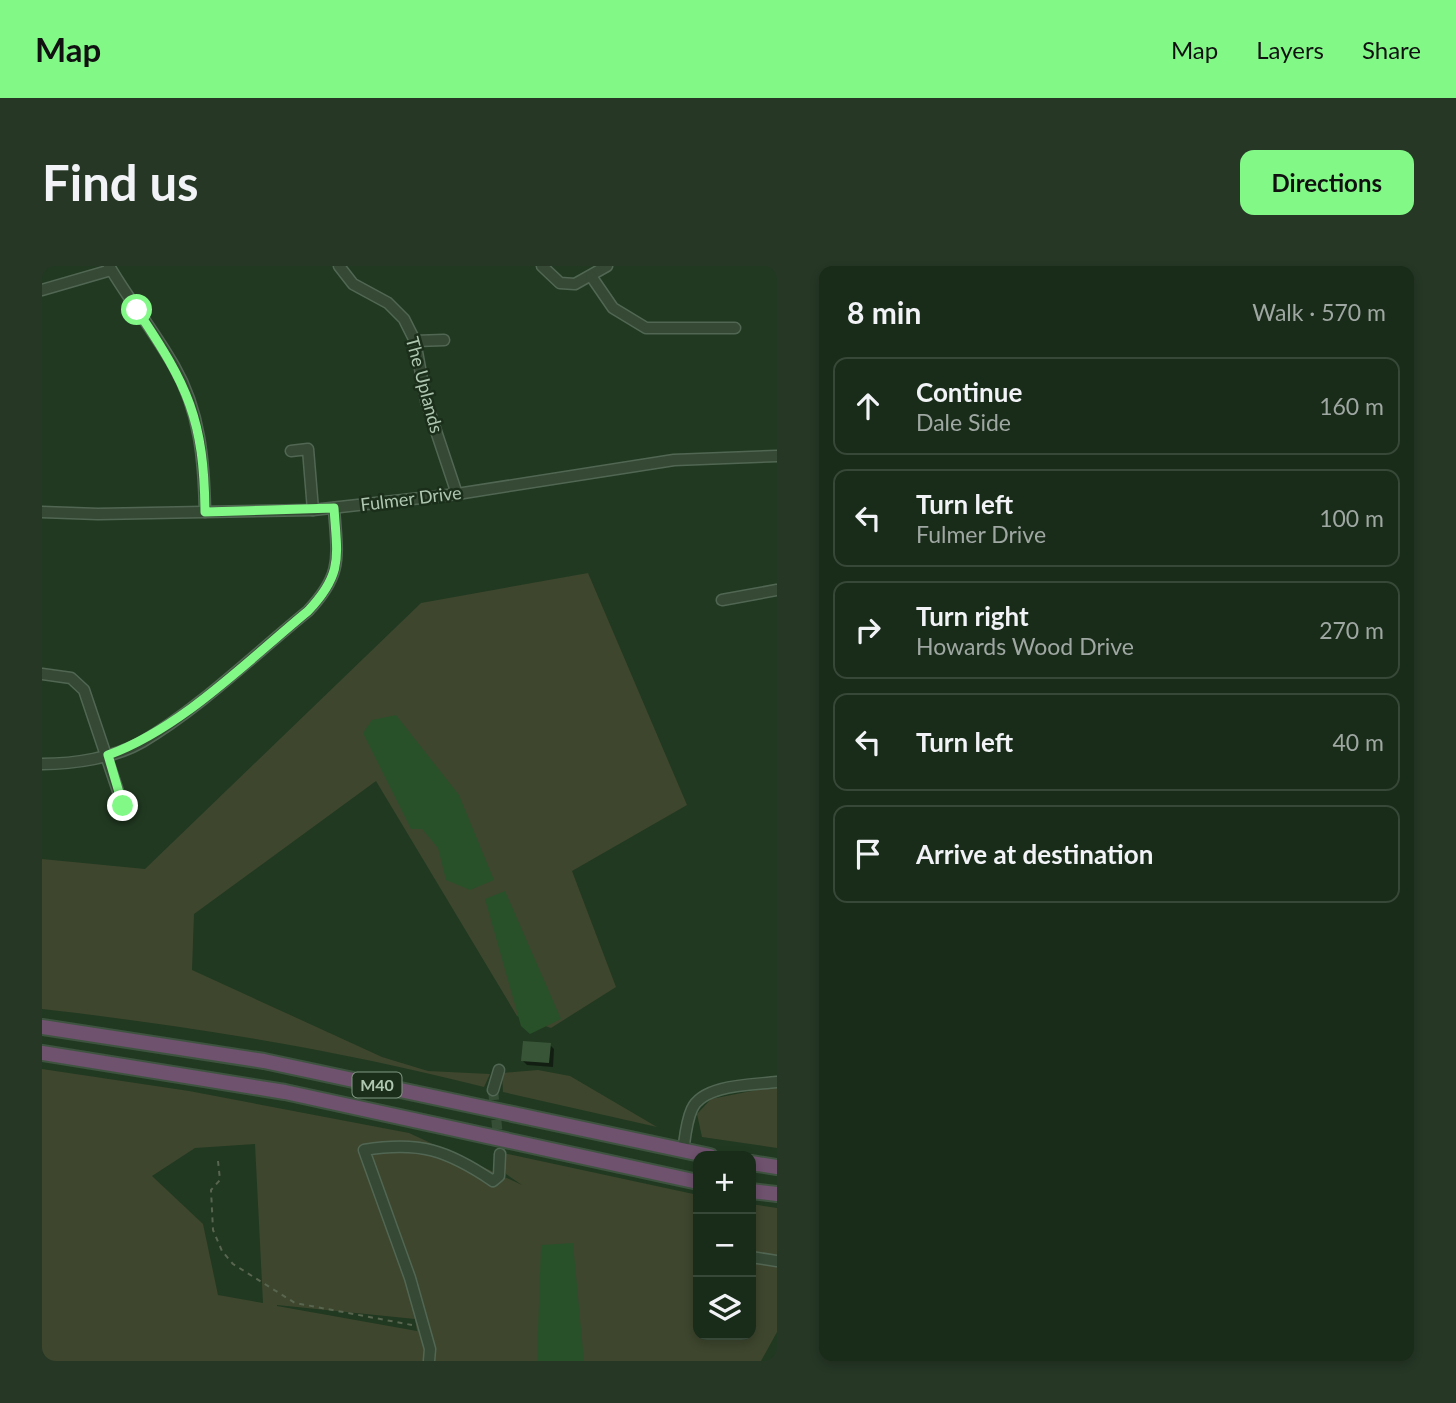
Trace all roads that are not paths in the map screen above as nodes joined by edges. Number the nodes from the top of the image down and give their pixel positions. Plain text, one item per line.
1 (339, 266) edge
2 (542, 266) edge
3 (607, 266) edge
4 (110, 268) edge
5 (591, 276) junction
6 (42, 290) edge
7 (735, 328) dead end
8 (444, 340) dead end
9 (415, 341) junction
10 (291, 451) dead end
11 (777, 456) edge
12 (457, 494) junction
13 (334, 508) junction
14 (313, 509) junction
15 (42, 512) edge
16 (205, 512) junction
17 (777, 590) edge
18 (722, 600) dead end
19 (42, 674) edge
20 (108, 755) junction
21 (42, 764) edge
22 (123, 806) dead end
23 (42, 1027) edge
24 (42, 1053) edge
25 (499, 1070) dead end
26 (777, 1082) edge
27 (493, 1090) tunnel mouth
28 (682, 1152) junction
29 (500, 1154) tunnel mouth
30 (693, 1154) edge
31 (756, 1164) edge
32 (777, 1167) edge
33 (693, 1181) edge
34 (756, 1192) edge
35 (777, 1194) edge
36 (756, 1258) edge
37 (777, 1261) edge
38 (429, 1361) edge

1 - 9 street, The Uplands
2 - 5 street
3 - 5 street
4 - 6 street
4 - 16 street
5 - 7 street
8 - 9 street
9 - 12 street, The Uplands
10 - 14 street
11 - 12 street, Fulmer Drive
12 - 13 street, Fulmer Drive
13 - 14 street, Fulmer Drive
13 - 20 street
14 - 16 street, Fulmer Drive
15 - 16 street, Fulmer Drive
17 - 18 street
19 - 20 street
20 - 21 street
20 - 22 street
23 - 28 highway, M40
24 - 33 highway, M40
25 - 27 street
26 - 28 street
28 - 30 highway, M40
29 - 38 street
31 - 32 highway
34 - 35 highway
36 - 37 street

